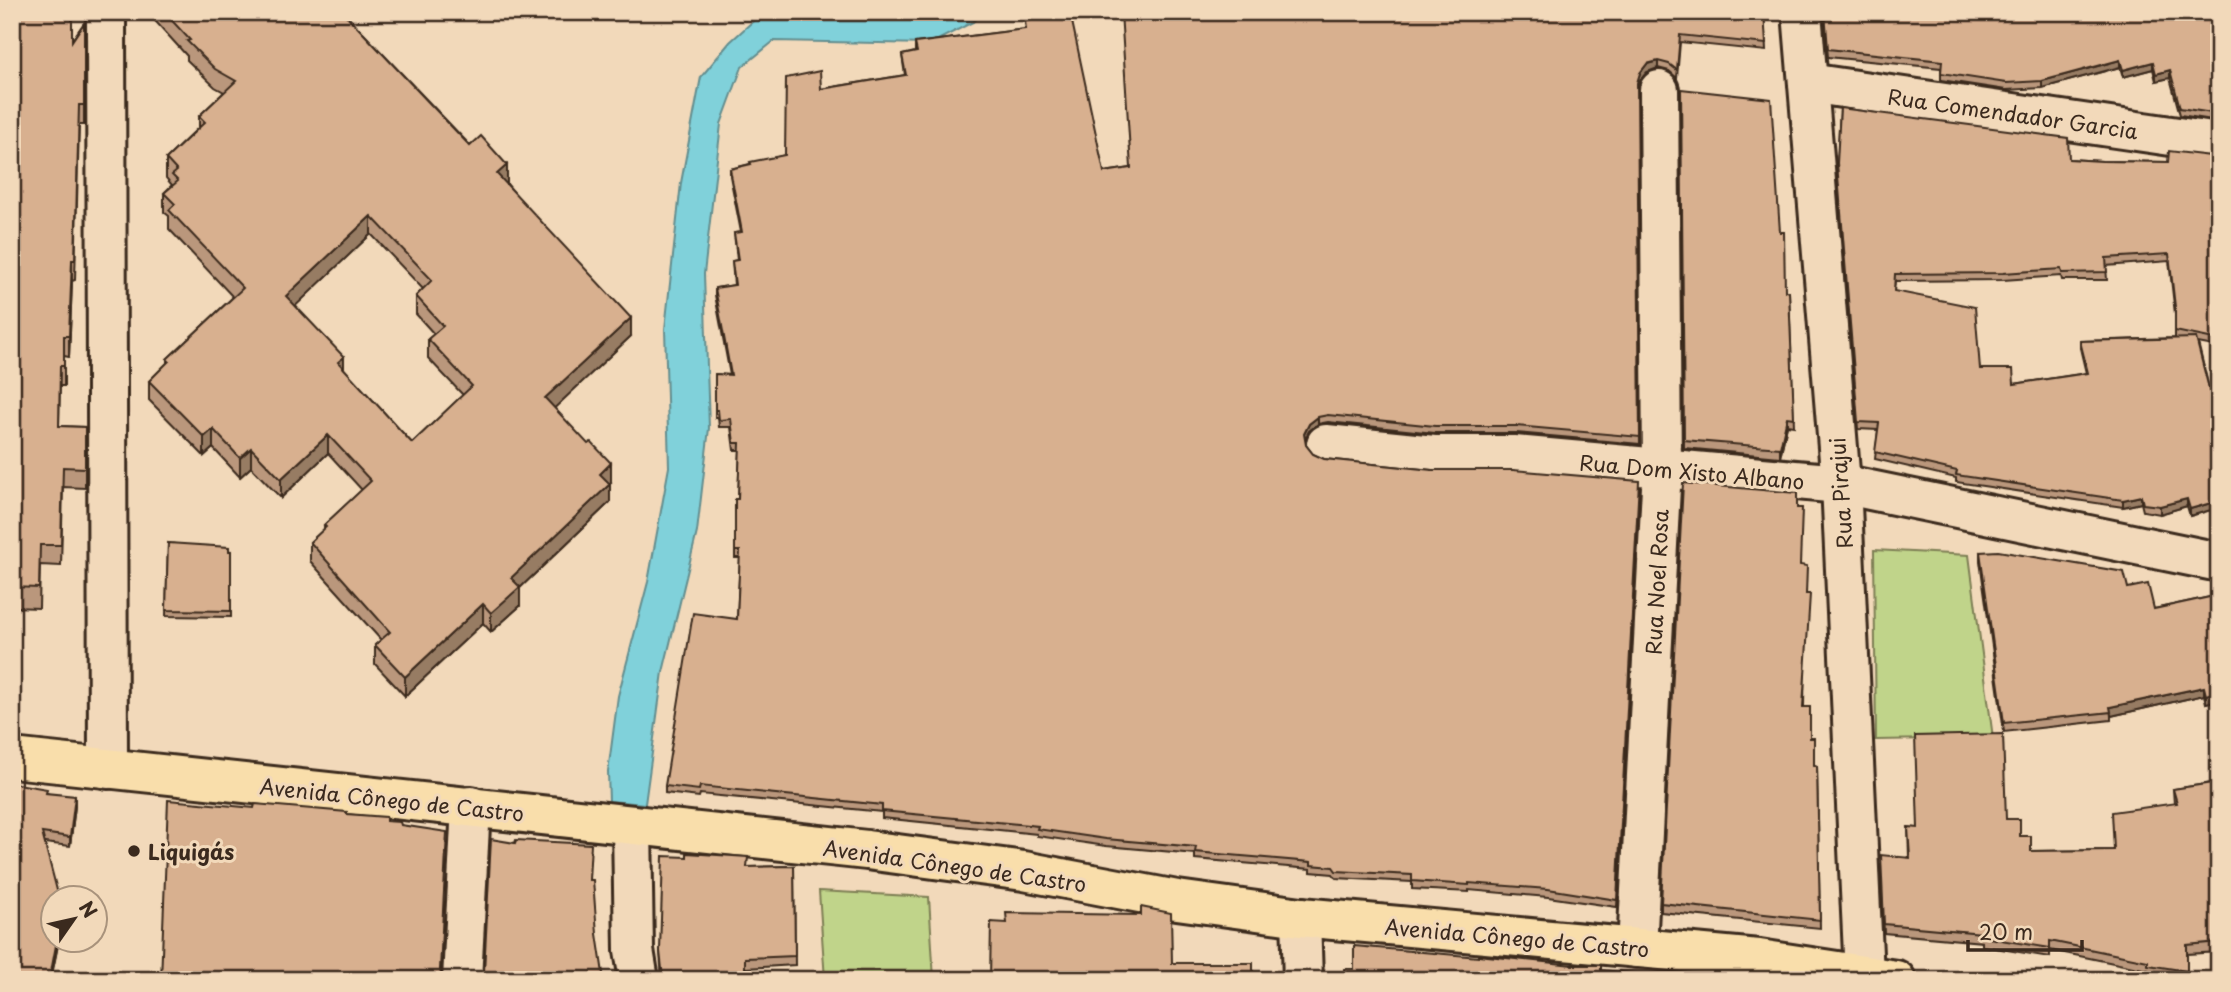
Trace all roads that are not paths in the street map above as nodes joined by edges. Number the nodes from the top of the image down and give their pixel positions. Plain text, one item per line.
1 (106, 12) edge
2 (1802, 12) edge
3 (1808, 83) junction
4 (1658, 90) dead end
5 (2219, 142) edge
6 (1326, 444) dead end
7 (1662, 468) junction
8 (1841, 484) junction
9 (2219, 562) edge
10 (12, 758) edge
11 (108, 769) junction
12 (471, 806) junction
13 (632, 826) junction
14 (1301, 917) junction
15 (1637, 948) junction
16 (1759, 970) edge
17 (1880, 978) edge
18 (463, 980) edge
19 (639, 980) edge
20 (1303, 980) edge

1 - 11 street
2 - 3 street, Rua Pirajui
3 - 5 street, Rua Comendador Garcia
3 - 8 street, Rua Pirajui
4 - 7 street, Rua Noel Rosa
6 - 7 street, Rua Dom Xisto Albano
7 - 8 street, Rua Dom Xisto Albano
7 - 15 street, Rua Noel Rosa
8 - 9 street, Rua Dom Xisto Albano
8 - 17 street, Rua Pirajui
10 - 11 main road, Avenida Cônego de Castro
11 - 12 main road, Avenida Cônego de Castro
12 - 13 main road, Avenida Cônego de Castro
12 - 18 street
13 - 14 main road, Avenida Cônego de Castro
13 - 19 street
14 - 15 main road, Avenida Cônego de Castro
14 - 20 street
15 - 16 main road, Avenida Cônego de Castro
16 - 17 main road, Avenida Cônego de Castro

